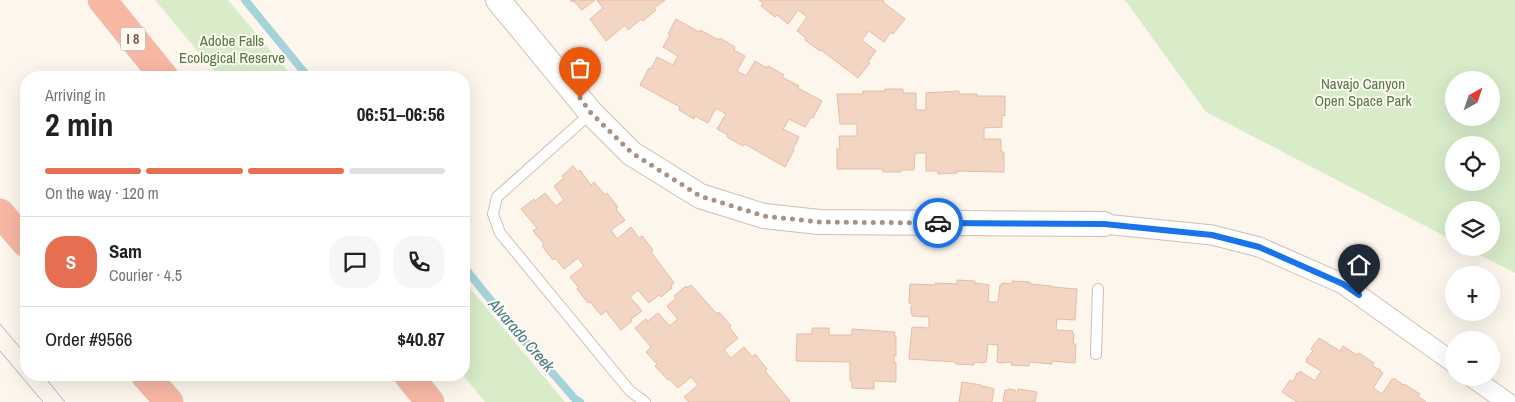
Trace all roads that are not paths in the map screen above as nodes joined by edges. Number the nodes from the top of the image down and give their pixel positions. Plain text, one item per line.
1 (102, 0) edge
2 (498, 0) edge
3 (159, 71) edge
4 (591, 113) junction
5 (0, 213) edge
6 (1104, 224) joint
7 (20, 235) edge
8 (1098, 288) dead end
9 (1096, 354) dead end
10 (1445, 358) edge
11 (150, 381) edge
12 (413, 381) edge
13 (1484, 386) edge
14 (169, 402) edge
15 (430, 402) edge
16 (644, 402) edge
17 (1507, 402) edge

1 - 3 highway, I 8
2 - 4 street
4 - 6 street
4 - 16 lane
5 - 7 highway
6 - 10 street
8 - 9 lane
11 - 14 highway
12 - 15 highway
13 - 17 street

